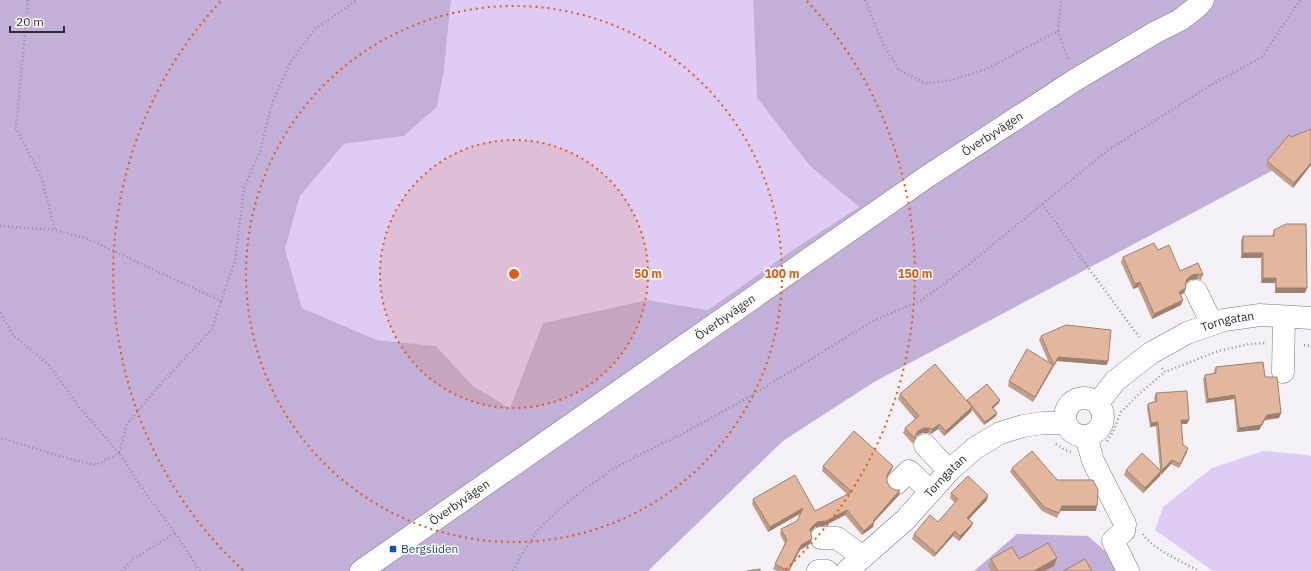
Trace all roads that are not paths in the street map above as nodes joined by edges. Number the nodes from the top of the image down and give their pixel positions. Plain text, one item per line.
1 (1181, 0) edge
2 (1203, 0) edge
3 (1156, 32) junction
4 (1196, 292) dead end
5 (1284, 316) junction
6 (1311, 318) edge
7 (1212, 324) junction
8 (1283, 372) dead end
9 (1098, 403) junction
10 (1066, 423) junction
11 (1094, 441) junction
12 (925, 445) dead end
13 (949, 471) junction
14 (897, 483) dead end
15 (930, 491) junction
16 (821, 538) dead end
17 (863, 557) junction
18 (361, 571) edge
19 (818, 571) edge
20 (828, 571) edge
21 (846, 571) edge
22 (1128, 571) edge

1 - 3 street, Överbyvägen
2 - 3 street, Överbyvägen
3 - 18 street, Överbyvägen
4 - 7 street
5 - 6 street, Torngatan
5 - 7 street, Torngatan
5 - 8 street
7 - 9 street, Torngatan
9 - 10 street
9 - 11 street
10 - 11 street
10 - 13 street, Torngatan
11 - 22 street
12 - 13 street
13 - 15 street, Torngatan
14 - 15 street
15 - 17 street, Torngatan
16 - 17 street
17 - 21 street, Torngatan
19 - 20 street

